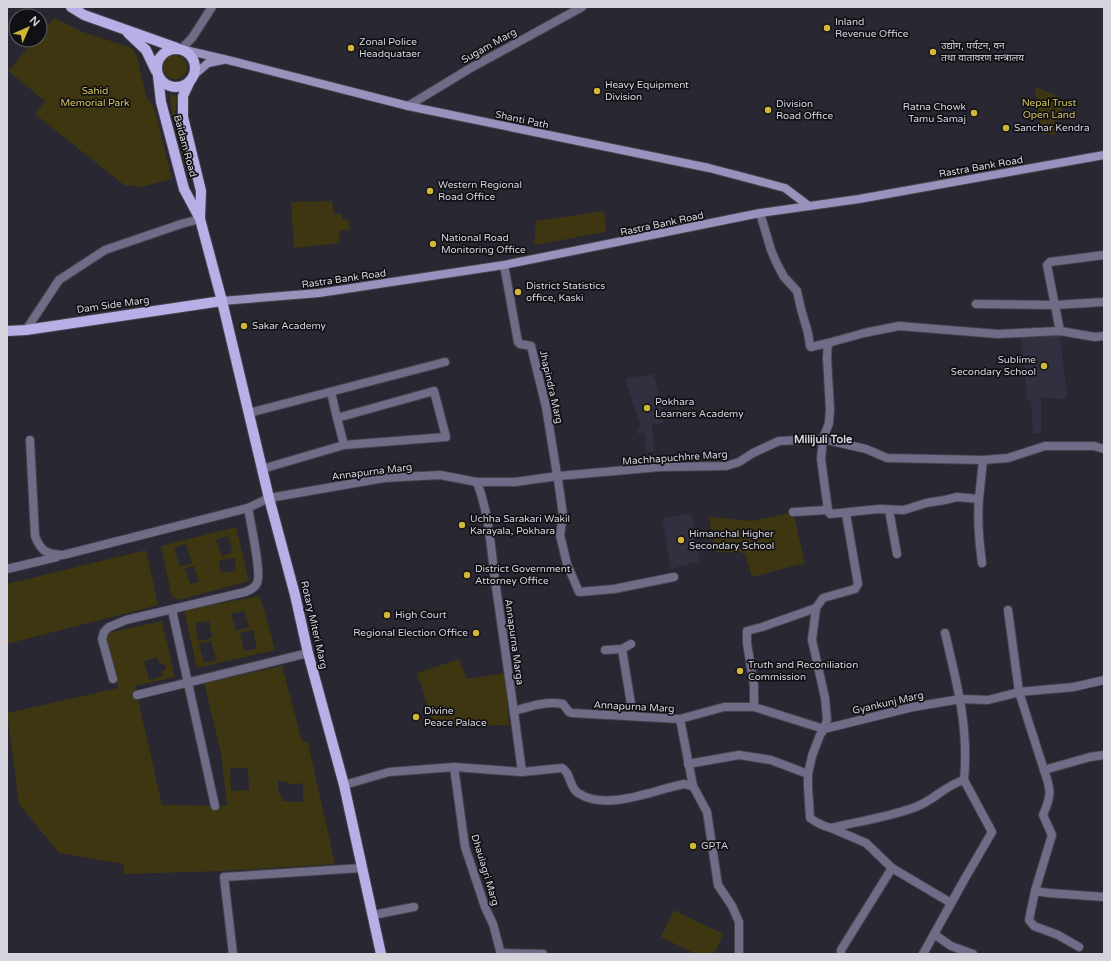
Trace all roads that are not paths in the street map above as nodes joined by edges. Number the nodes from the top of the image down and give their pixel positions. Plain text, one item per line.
1 (71, 7) edge
2 (212, 7) edge
3 (582, 7) edge
4 (120, 27) junction
5 (181, 49) junction
6 (228, 60) junction
7 (157, 74) junction
8 (192, 78) junction
9 (408, 106) junction
10 (1104, 155) edge
11 (808, 206) junction
12 (760, 213) junction
13 (200, 219) junction
14 (1104, 255) edge
15 (504, 265) junction
16 (222, 301) junction
17 (1104, 302) edge
18 (976, 304) dead end
19 (1055, 305) junction
20 (26, 330) junction
21 (7, 331) edge
22 (1060, 331) junction
23 (1104, 336) edge
24 (828, 343) junction
25 (445, 362) dead end
26 (331, 392) junction
27 (249, 413) junction
28 (337, 418) junction
29 (823, 439) junction
30 (30, 440) dead end
31 (344, 445) junction
32 (1104, 449) edge
33 (983, 460) junction
34 (262, 469) junction
35 (558, 476) junction
36 (477, 482) junction
37 (269, 498) junction
38 (979, 499) junction
39 (248, 508) junction
40 (828, 510) junction
41 (889, 510) junction
42 (793, 512) dead end
43 (846, 514) junction
44 (897, 554) dead end
45 (63, 555) junction
46 (982, 563) dead end
47 (7, 569) edge
48 (674, 577) dead end
49 (816, 608) junction
50 (172, 610) junction
51 (1008, 610) dead end
52 (945, 633) dead end
53 (632, 644) dead end
54 (622, 649) junction
55 (604, 650) dead end
56 (308, 653) junction
57 (113, 679) dead end
58 (1104, 680) edge
59 (188, 682) junction
60 (1019, 692) junction
61 (137, 694) dead end
62 (961, 700) junction
63 (754, 707) junction
64 (514, 711) junction
65 (634, 716) junction
66 (680, 719) junction
67 (824, 729) junction
68 (1104, 755) edge
69 (688, 764) junction
70 (454, 767) junction
71 (1044, 770) junction
72 (522, 772) junction
73 (808, 774) junction
74 (964, 780) junction
75 (344, 785) junction
76 (693, 786) junction
77 (215, 806) dead end
78 (831, 828) junction
79 (362, 868) junction
80 (892, 868) junction
81 (1036, 891) junction
82 (1104, 897) edge
83 (951, 903) junction
84 (414, 907) dead end
85 (373, 915) junction
86 (934, 934) junction
87 (1079, 947) dead end
88 (500, 953) edge
89 (233, 954) edge
90 (381, 954) edge
91 (543, 954) edge
92 (740, 954) edge
93 (841, 954) edge
94 (923, 954) edge
95 (973, 954) edge

1 - 4 main road, Baidam Road
2 - 5 street
3 - 9 street, Sugam Marg
4 - 5 main road, Baidam Road
4 - 7 main road, Baidam Road
5 - 6 main road, Shanti Path
5 - 7 main road, Baidam Road
5 - 8 main road
6 - 8 main road, Shanti Path
6 - 9 main road, Shanti Path
7 - 8 main road
7 - 13 main road, Baidam Road
8 - 13 main road, Baidam Road
9 - 11 main road, Shanti Path
10 - 11 main road, Rastra Bank Road
11 - 12 main road, Rastra Bank Road
12 - 15 main road, Rastra Bank Road
12 - 24 street
13 - 16 main road, Baidam Road
13 - 20 street
14 - 19 street
15 - 16 main road, Rastra Bank Road
15 - 35 street, Jhapindra Marg
16 - 20 main road, Dam Side Marg
16 - 27 main road, Rotary Miteri Marg
17 - 19 street
18 - 19 street
19 - 22 street
20 - 21 main road, Dam Side Marg
22 - 23 street
22 - 24 street
24 - 29 street
25 - 26 street
26 - 27 street
26 - 28 street
27 - 34 main road, Rotary Miteri Marg
28 - 31 street
28 - 31 street
29 - 33 street, Machhapuchhre Marg
29 - 35 street, Machhapuchhre Marg
29 - 40 street
30 - 45 street
31 - 34 street
32 - 33 street, Machhapuchhre Marg
33 - 38 street
34 - 37 main road, Rotary Miteri Marg
35 - 36 street, Machhapuchhre Marg
35 - 48 street
36 - 37 street, Annapurna Marg
36 - 64 street, Annapurna Marga
37 - 39 street, Annapurna Marg
37 - 56 main road, Rotary Miteri Marg
38 - 41 street
38 - 46 street
39 - 45 street, Annapurna Marg
39 - 50 street
40 - 42 street
40 - 43 street
41 - 43 street
41 - 44 street
43 - 49 street
45 - 47 street, Annapurna Marg
49 - 63 street
49 - 67 street
50 - 57 street
50 - 59 street
51 - 60 street
52 - 62 street
53 - 54 street
54 - 55 street
54 - 65 street
56 - 59 street
56 - 75 main road, Rotary Miteri Marg
58 - 60 street, Gyankunj Marg
59 - 61 street
59 - 77 street
60 - 62 street, Gyankunj Marg
60 - 71 street
62 - 67 street, Gyankunj Marg
62 - 74 street
63 - 66 street
63 - 67 street
64 - 65 street, Annapurna Marg
64 - 72 street, Annapurna Marga
65 - 66 street, Annapurna Marg
66 - 69 street, Annapurna Marg
67 - 73 street
68 - 71 street
69 - 73 street
69 - 76 street, Annapurna Marg
70 - 72 street
70 - 75 street
70 - 88 street, Dhaulagri Marg
71 - 81 street
72 - 76 street
73 - 78 street
74 - 78 street
74 - 83 street
75 - 79 main road, Rotary Miteri Marg
76 - 92 street, Annapurna Marg
78 - 80 street
79 - 85 main road, Rotary Miteri Marg
79 - 89 street
80 - 83 street
80 - 93 street
81 - 82 street
81 - 87 street
83 - 86 street
84 - 85 street
85 - 90 main road, Rotary Miteri Marg
86 - 94 street
86 - 95 street
88 - 91 street

